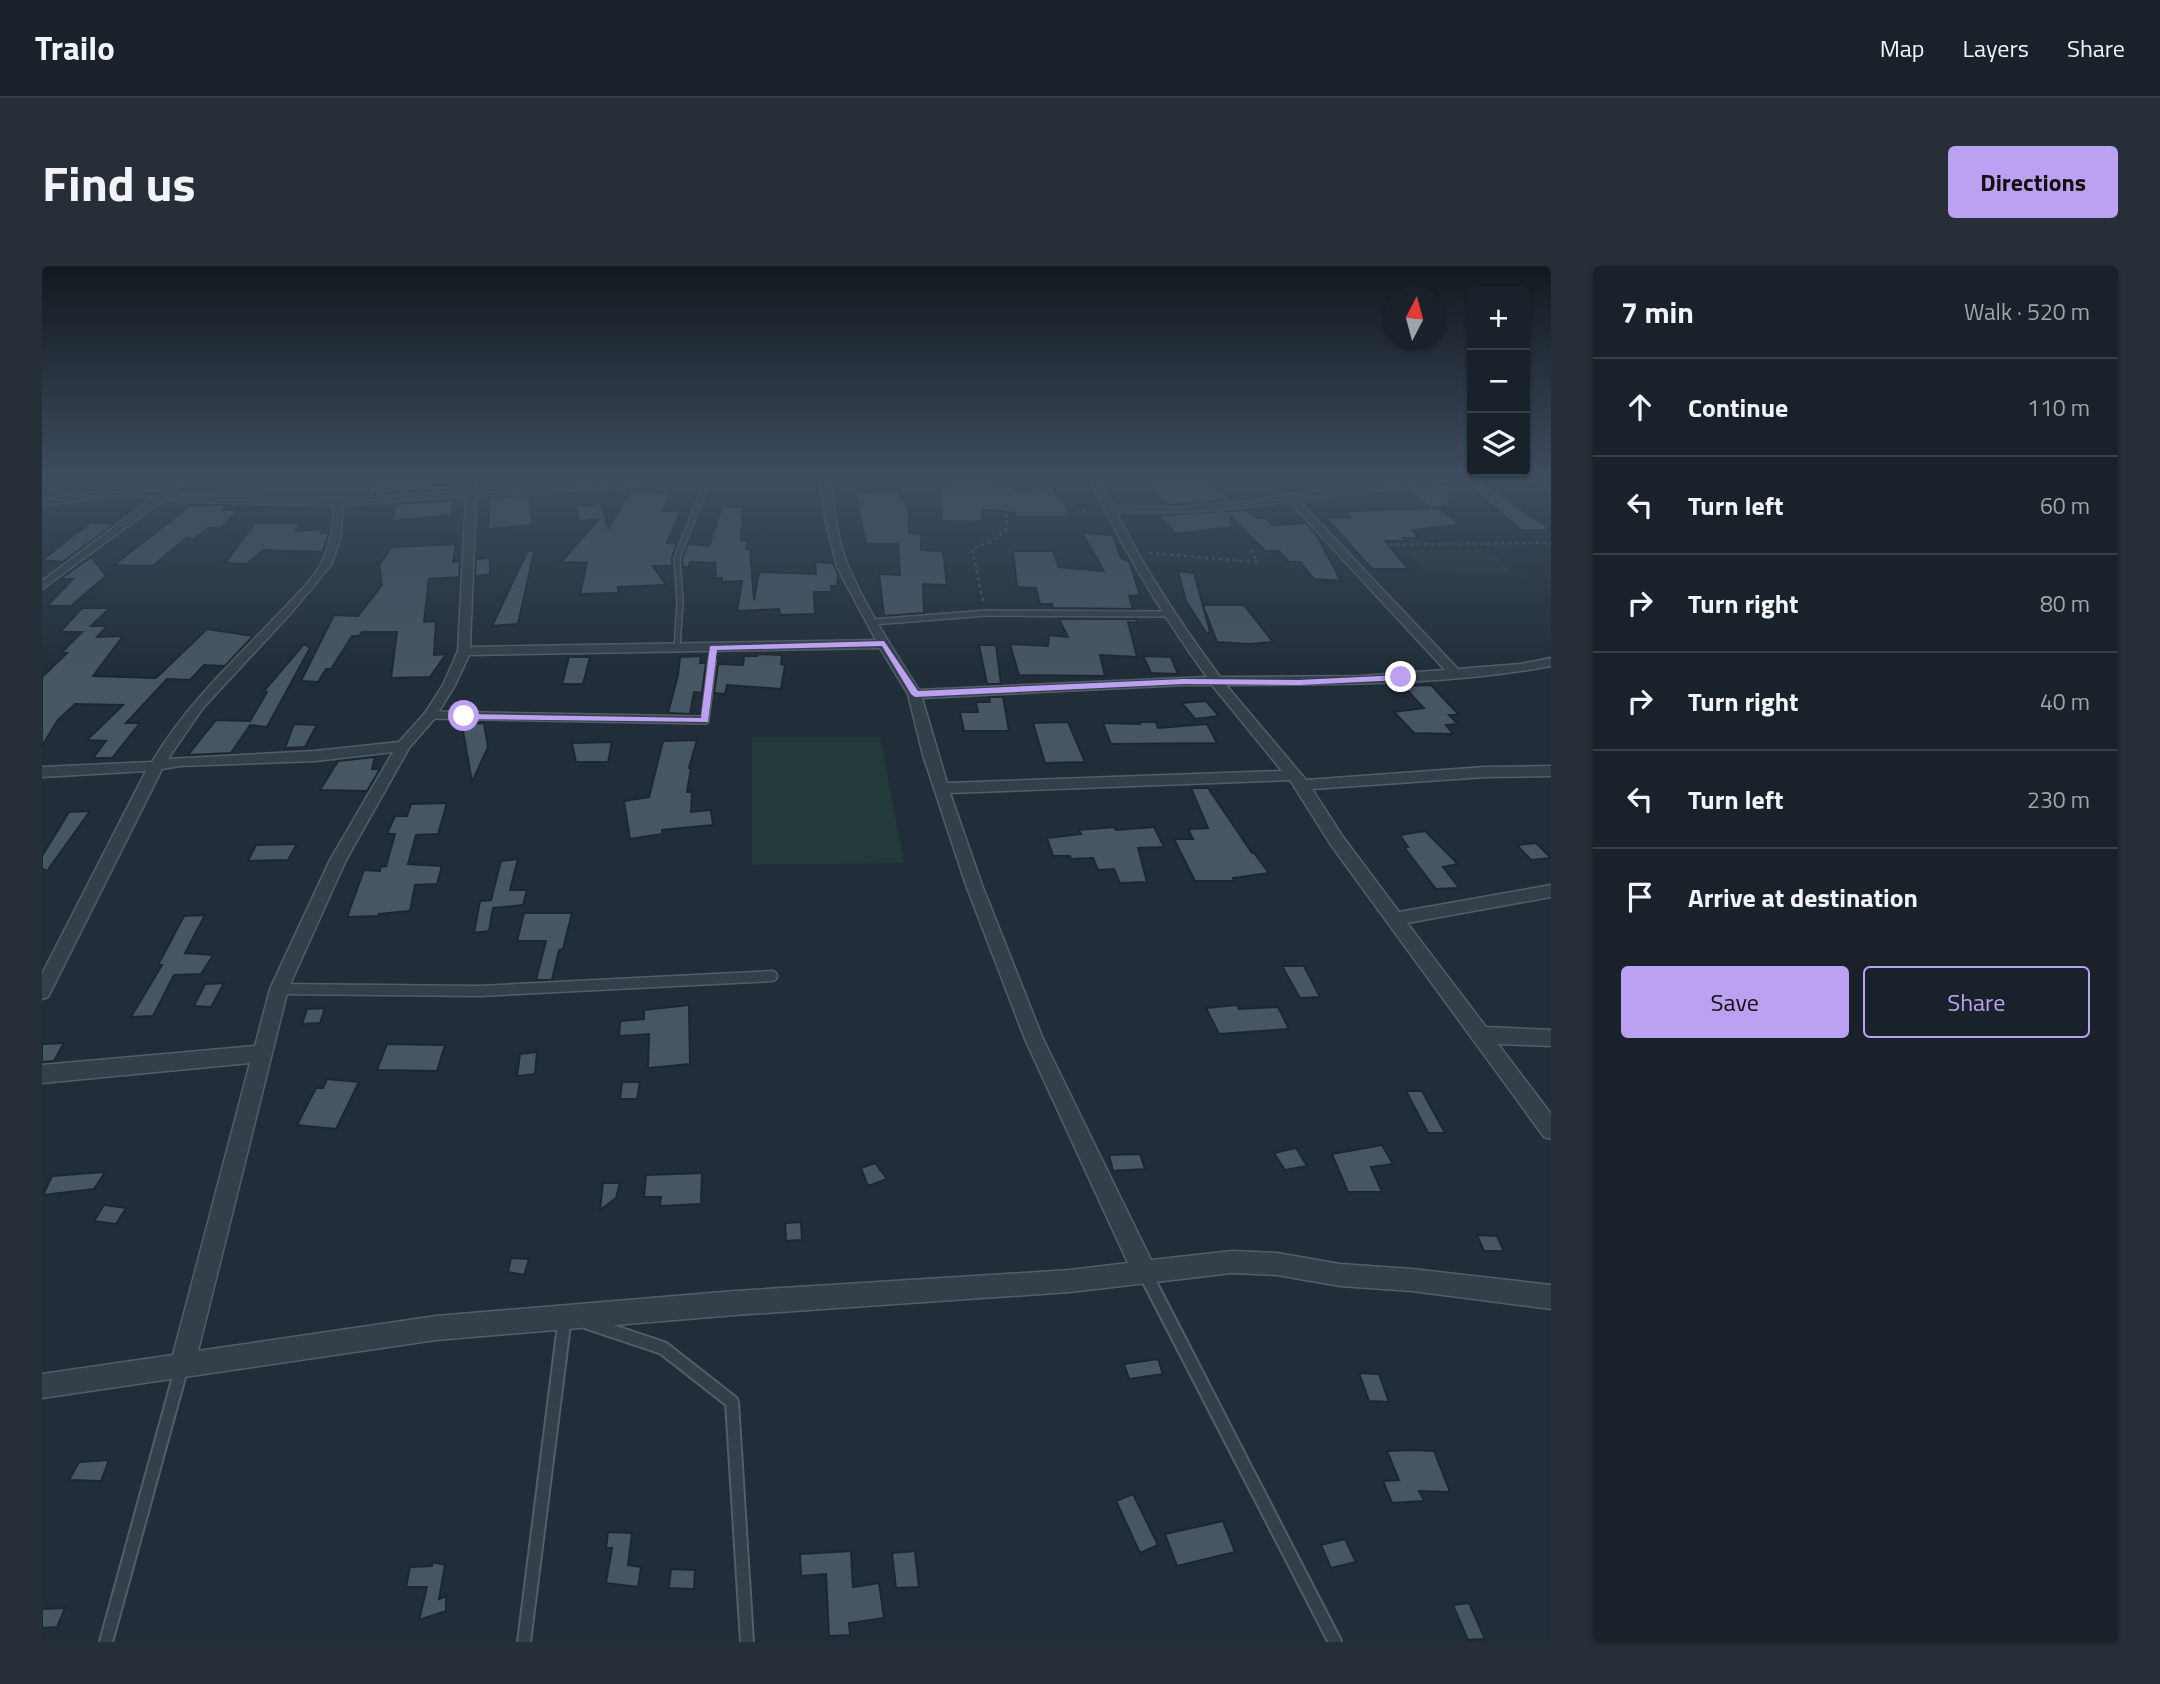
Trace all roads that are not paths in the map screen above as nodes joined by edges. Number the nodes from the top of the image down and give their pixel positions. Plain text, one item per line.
1 (100, 543) edge
2 (334, 543) edge
3 (469, 543) edge
4 (683, 543) edge
5 (837, 543) edge
6 (1126, 543) edge
7 (1334, 543) edge
8 (42, 586) edge
9 (1168, 614) junction
10 (873, 622) junction
11 (884, 644) junction
12 (713, 648) junction
13 (677, 649) junction
14 (464, 650) junction
15 (1551, 662) edge
16 (1454, 672) junction
17 (1216, 681) junction
18 (915, 694) junction
19 (430, 715) junction
20 (402, 746) junction
21 (156, 766) junction
22 (1551, 771) edge
23 (42, 772) edge
24 (1297, 780) junction
25 (941, 788) junction
26 (1551, 891) edge
27 (1394, 919) junction
28 (772, 976) dead end
29 (279, 989) junction
30 (42, 992) edge
31 (1481, 1035) junction
32 (1551, 1038) edge
33 (262, 1054) junction
34 (42, 1074) edge
35 (1551, 1130) edge
36 (1145, 1273) junction
37 (1551, 1297) edge
38 (565, 1316) junction
39 (183, 1365) junction
40 (42, 1386) edge
41 (106, 1642) edge
42 (524, 1642) edge
43 (747, 1642) edge
44 (1335, 1642) edge

1 - 8 street
2 - 21 street
3 - 14 street
4 - 13 lane
5 - 10 street
6 - 9 street
7 - 16 street
9 - 10 lane
9 - 17 street
10 - 11 street
11 - 12 street
11 - 18 street
12 - 13 street
12 - 19 lane
13 - 14 street
14 - 19 street
15 - 16 street
16 - 17 street
17 - 18 street
17 - 24 street
18 - 25 street
19 - 20 street
20 - 21 street
20 - 29 street
21 - 23 street
21 - 30 street
22 - 24 street
24 - 25 street
24 - 27 street
25 - 36 street
26 - 27 street
27 - 31 street
28 - 29 lane
29 - 33 street
31 - 32 street
31 - 35 street
33 - 34 street
33 - 39 street
36 - 37 street
36 - 38 street
36 - 44 lane
38 - 39 street
38 - 42 lane
38 - 43 lane
39 - 40 street
39 - 41 lane

